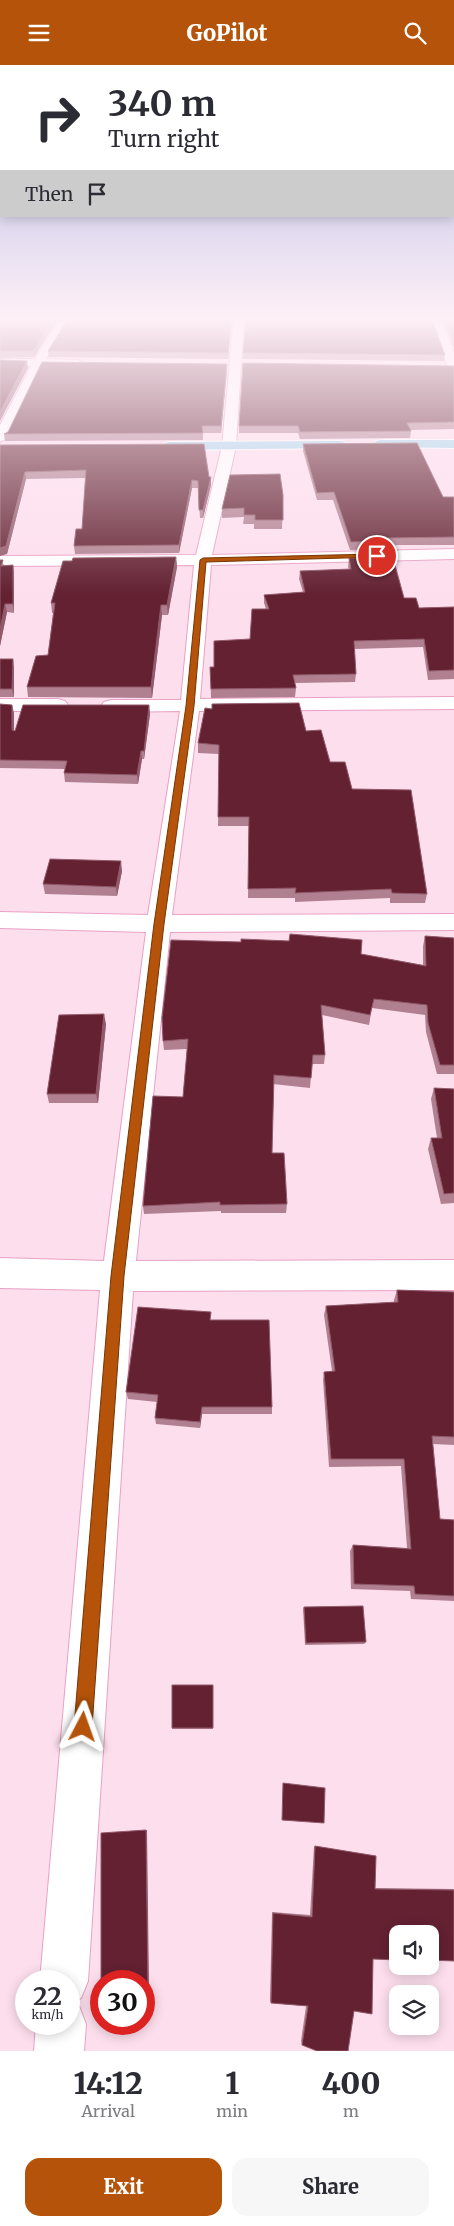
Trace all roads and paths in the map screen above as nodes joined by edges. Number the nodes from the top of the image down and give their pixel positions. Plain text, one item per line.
1 (18, 410) edge
2 (232, 410) edge
3 (454, 443) edge
4 (3, 444) edge
5 (150, 446) edge
6 (229, 446) junction
7 (454, 554) edge
8 (203, 560) junction
9 (0, 561) edge
10 (454, 703) edge
11 (0, 705) edge
12 (190, 706) junction
13 (0, 920) edge
14 (454, 922) edge
15 (159, 924) junction
16 (0, 1273) edge
17 (454, 1275) edge
18 (118, 1276) junction
19 (65, 1970) edge
20 (60, 2035) edge
21 (59, 2051) edge

1 - 4 street
2 - 6 street
3 - 6 main road
5 - 6 main road
6 - 8 street
7 - 8 street
8 - 9 street
8 - 12 street
10 - 12 street
11 - 12 street
12 - 15 street
13 - 15 street
14 - 15 street
15 - 18 street
16 - 18 street
17 - 18 street
18 - 19 street
20 - 21 street

